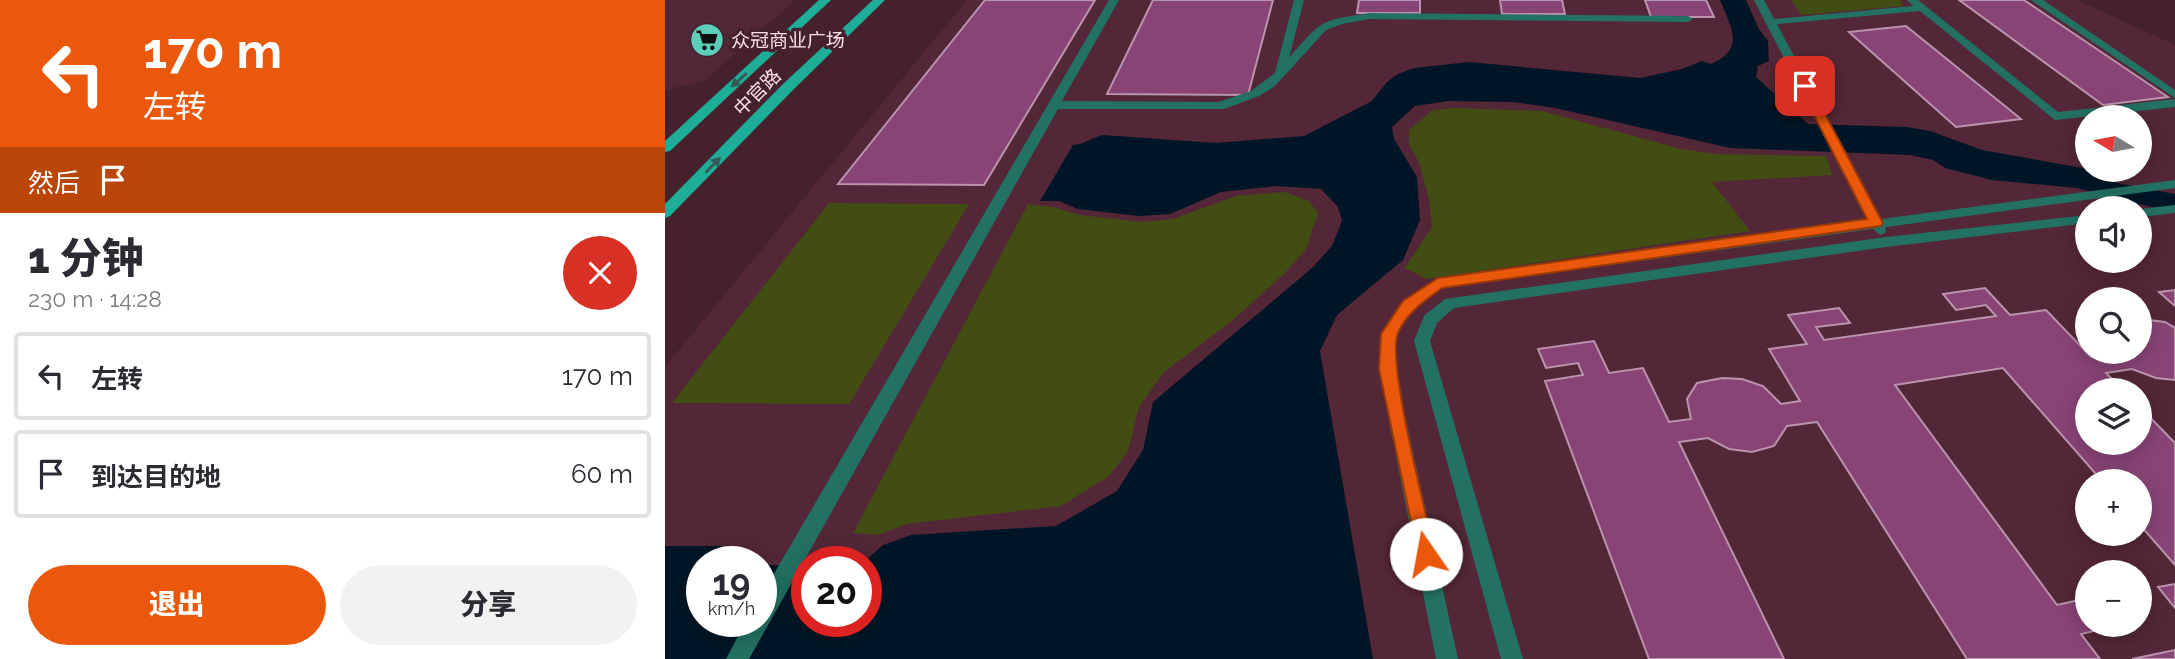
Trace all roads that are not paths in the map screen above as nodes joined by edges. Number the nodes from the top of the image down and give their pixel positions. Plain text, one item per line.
1 (825, 0) edge
2 (879, 0) edge
3 (1114, 0) edge
4 (1299, 0) edge
5 (1759, 0) edge
6 (2036, 0) edge
7 (1917, 4) edge
8 (1688, 19) dead end
9 (1770, 22) junction
10 (1278, 79) junction
11 (2175, 95) edge
12 (2175, 103) edge
13 (1055, 105) junction
14 (665, 148) edge
15 (2175, 184) edge
16 (2175, 209) edge
17 (2152, 212) edge
18 (665, 214) edge
19 (2075, 220) edge
20 (1876, 223) junction
21 (1886, 242) junction
22 (777, 588) edge
23 (749, 637) edge
24 (737, 659) edge
25 (1447, 659) edge
26 (1511, 659) edge

1 -> 14 main road, 中官路
18 -> 2 main road, 中官路
3 - 13 lane
4 - 10 lane
5 - 9 lane
6 - 11 lane
7 - 9 lane
7 - 12 lane
8 - 10 lane
9 - 20 lane
10 - 13 lane
13 - 22 lane
15 - 20 lane
16 - 17 lane
19 - 21 lane
20 - 21 lane
20 - 25 lane
21 - 26 lane
23 - 24 lane

